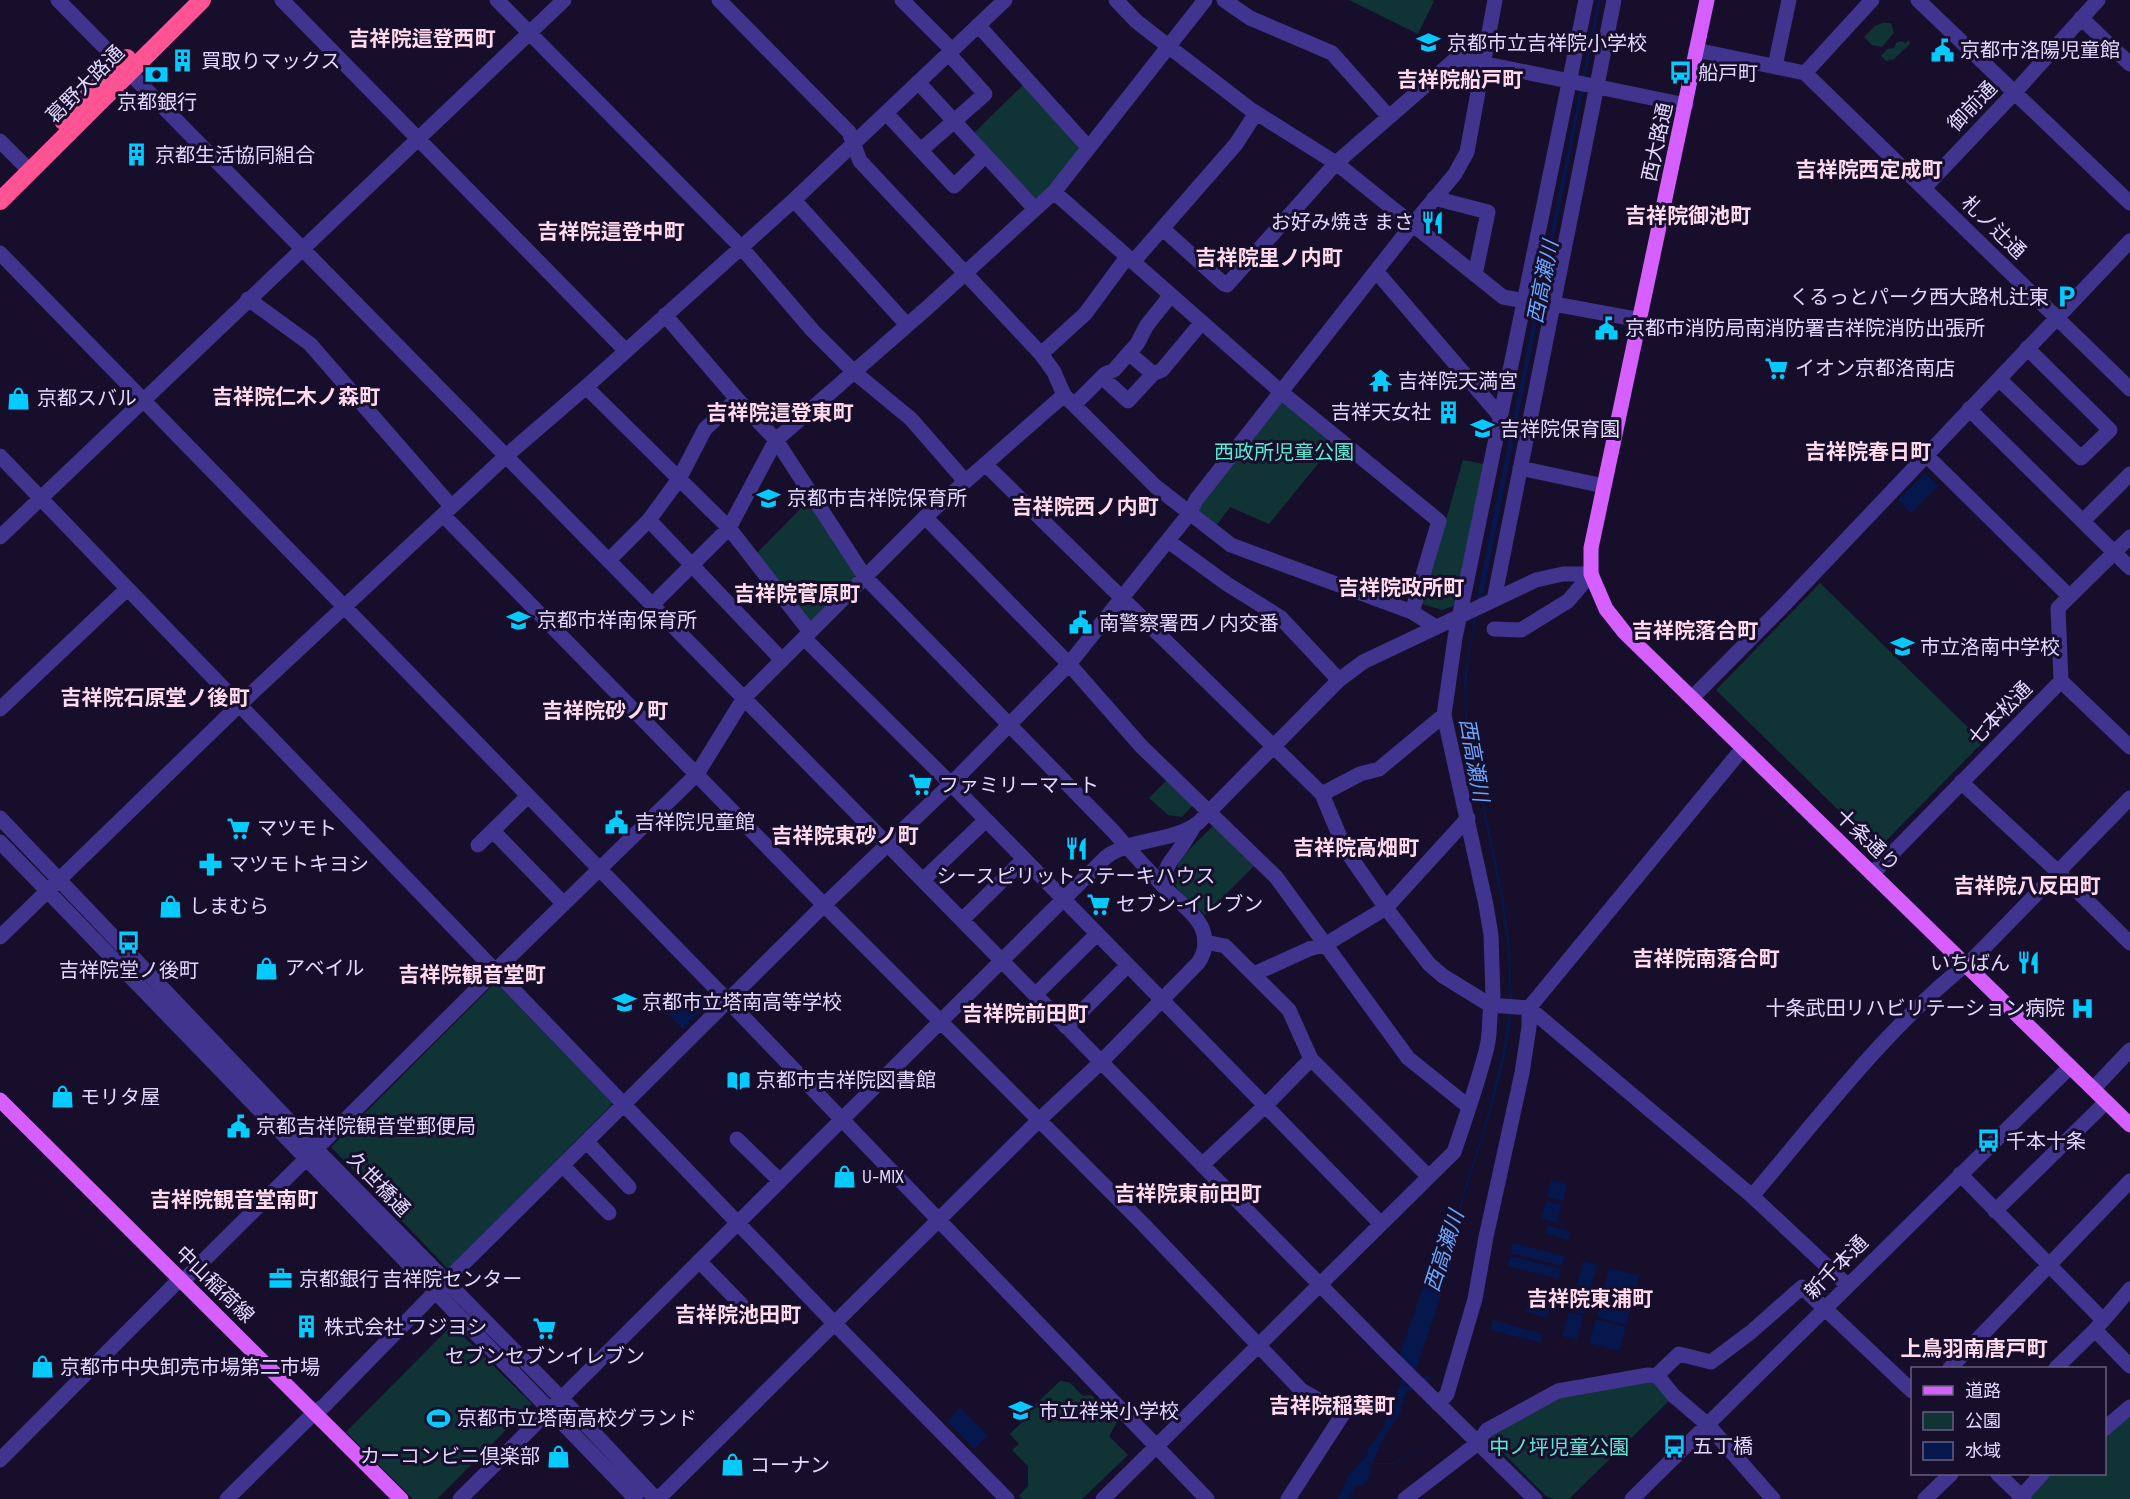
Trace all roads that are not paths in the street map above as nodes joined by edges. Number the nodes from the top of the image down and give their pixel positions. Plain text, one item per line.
1 (58, 0) edge
2 (185, 0) edge
3 (202, 0) edge
4 (282, 0) edge
5 (497, 0) edge
6 (564, 0) edge
7 (719, 0) edge
8 (902, 0) edge
9 (1005, 0) edge
10 (1116, 0) edge
11 (1205, 0) edge
12 (1224, 0) edge
13 (1495, 0) edge
14 (1586, 0) edge
15 (1614, 0) edge
16 (1707, 0) edge
17 (1789, 0) edge
18 (1872, 0) edge
19 (1918, 0) edge
20 (2098, 0) edge
21 (2081, 18) junction
22 (978, 25) junction
23 (529, 33) junction
24 (1168, 46) junction
25 (1696, 50) junction
26 (950, 52) junction
27 (1483, 64) junction
28 (2130, 64) edge
29 (1775, 66) junction
30 (125, 68) junction
31 (1805, 73) junction
32 (918, 82) junction
33 (1569, 82) junction
34 (1597, 88) junction
35 (2014, 92) junction
36 (1686, 105) junction
37 (886, 113) junction
38 (1256, 113) junction
39 (1389, 117) junction
40 (953, 121) junction
41 (418, 138) junction
42 (0, 141) edge
43 (854, 144) junction
44 (1088, 147) junction
45 (921, 150) junction
46 (985, 156) junction
47 (1336, 163) junction
48 (26, 166) junction
49 (0, 183) edge
50 (1924, 188) junction
51 (1054, 192) junction
52 (1434, 198) junction
53 (794, 200) junction
54 (0, 201) edge
55 (2130, 203) edge
56 (1035, 209) junction
57 (1413, 224) junction
58 (1163, 229) junction
59 (2130, 241) edge
60 (302, 248) junction
61 (741, 248) junction
62 (0, 253) edge
63 (1130, 259) junction
64 (1376, 271) junction
65 (966, 274) junction
66 (1475, 275) junction
67 (1171, 295) junction
68 (248, 299) junction
69 (1525, 300) junction
70 (1554, 304) junction
71 (665, 315) junction
72 (2057, 318) junction
73 (1641, 320) junction
74 (1202, 322) junction
75 (907, 325) junction
76 (2028, 348) junction
77 (626, 351) junction
78 (1129, 353) junction
79 (1041, 354) junction
80 (854, 372) junction
81 (1153, 374) junction
82 (1102, 377) junction
83 (1999, 379) junction
84 (586, 387) junction
85 (2130, 389) edge
86 (1281, 392) junction
87 (144, 399) junction
88 (737, 399) junction
89 (1069, 400) junction
90 (1969, 409) junction
91 (1501, 417) junction
92 (776, 440) junction
93 (1926, 455) junction
94 (0, 456) edge
95 (506, 456) junction
96 (986, 465) junction
97 (1520, 468) junction
98 (2130, 474) edge
99 (679, 479) junction
100 (965, 481) junction
101 (1604, 486) junction
102 (41, 498) junction
103 (447, 510) junction
104 (1189, 514) junction
105 (926, 517) junction
106 (649, 520) junction
107 (2083, 521) junction
108 (729, 528) junction
109 (0, 537) edge
110 (2130, 537) edge
111 (1168, 541) junction
112 (2114, 553) junction
113 (609, 560) junction
114 (692, 565) junction
115 (2130, 568) edge
116 (1591, 574) junction
117 (865, 577) junction
118 (127, 589) junction
119 (2069, 596) junction
120 (1122, 599) junction
121 (1492, 601) junction
122 (652, 605) junction
123 (344, 608) junction
124 (1412, 612) junction
125 (1463, 615) junction
126 (1436, 627) junction
127 (1494, 629) dead end
128 (807, 635) junction
129 (782, 660) junction
130 (1069, 664) junction
131 (1339, 680) junction
132 (2061, 681) junction
133 (744, 698) junction
134 (1692, 698) junction
135 (238, 706) junction
136 (0, 709) edge
137 (1444, 715) junction
138 (1009, 724) junction
139 (2130, 747) edge
140 (1273, 748) junction
141 (1743, 748) junction
142 (697, 774) junction
143 (1961, 783) junction
144 (951, 784) junction
145 (1322, 794) junction
146 (528, 796) junction
147 (2130, 798) edge
148 (1209, 812) junction
149 (0, 818) edge
150 (1468, 818) junction
151 (986, 820) junction
152 (1194, 826) junction
153 (493, 831) junction
154 (0, 842) edge
155 (887, 844) junction
156 (478, 845) dead end
157 (1126, 846) junction
158 (1024, 859) junction
159 (600, 869) junction
160 (2058, 872) junction
161 (1872, 874) junction
162 (59, 880) junction
163 (922, 880) junction
164 (1167, 890) junction
165 (47, 891) junction
166 (1063, 900) junction
167 (564, 904) junction
168 (824, 905) junction
169 (1386, 908) junction
170 (962, 920) junction
171 (1097, 934) junction
172 (0, 937) edge
173 (1205, 942) junction
174 (2130, 943) edge
175 (1326, 944) junction
176 (1001, 960) junction
177 (1128, 964) junction
178 (1965, 966) junction
179 (496, 970) junction
180 (1254, 974) junction
181 (1035, 995) junction
182 (1162, 999) junction
183 (728, 1001) junction
184 (1493, 1005) junction
185 (1528, 1008) junction
186 (940, 1022) junction
187 (1066, 1027) junction
188 (2130, 1050) edge
189 (1311, 1059) junction
190 (1101, 1062) junction
191 (2070, 1067) junction
192 (2093, 1089) junction
193 (0, 1100) edge
194 (2106, 1102) junction
195 (625, 1105) junction
196 (1266, 1105) junction
197 (1469, 1107) junction
198 (1039, 1119) junction
199 (842, 1120) junction
200 (2130, 1125) edge
201 (737, 1139) dead end
202 (587, 1142) junction
203 (311, 1154) junction
204 (1202, 1165) junction
205 (563, 1166) junction
206 (1960, 1174) junction
207 (1429, 1177) junction
208 (2130, 1180) edge
209 (780, 1181) junction
210 (629, 1186) dead end
211 (1752, 1196) junction
212 (1995, 1211) junction
213 (609, 1213) dead end
214 (939, 1221) junction
215 (739, 1222) junction
216 (1381, 1224) junction
217 (699, 1262) junction
218 (2050, 1266) junction
219 (182, 1280) junction
220 (1319, 1285) junction
221 (1848, 1285) junction
222 (440, 1287) junction
223 (2130, 1289) edge
224 (741, 1304) dead end
225 (1825, 1306) junction
226 (835, 1324) junction
227 (2099, 1325) junction
228 (1259, 1343) junction
229 (2130, 1366) edge
230 (1951, 1367) edge
231 (2057, 1367) edge
232 (1656, 1376) junction
233 (1911, 1390) edge
234 (556, 1403) junction
235 (1438, 1404) junction
236 (2130, 1407) edge
237 (315, 1412) junction
238 (1707, 1425) junction
239 (2106, 1427) edge
240 (1474, 1440) junction
241 (1156, 1446) junction
242 (0, 1460) edge
243 (1949, 1475) edge
244 (2000, 1475) edge
245 (2040, 1475) edge
246 (2022, 1498) edge
247 (227, 1499) edge
248 (401, 1499) edge
249 (460, 1499) edge
250 (636, 1499) edge
251 (657, 1499) edge
252 (1007, 1499) edge
253 (1103, 1499) edge
254 (1207, 1499) edge
255 (1288, 1499) edge
256 (1406, 1499) edge
257 (1534, 1499) edge
258 (1632, 1499) edge
259 (1773, 1499) edge
260 (1925, 1499) edge

1 - 30 street
2 - 30 highway, 葛野大路通
3 - 30 highway, 葛野大路通
4 - 41 street
5 - 23 street
6 - 23 street
7 - 43 street
8 - 26 street
9 - 22 street
10 - 24 street
11 - 24 street
12 - 39 street
13 - 27 street
14 - 33 street
15 - 34 street
16 - 25 main road, 西大路通
17 - 29 street
18 - 31 street
19 - 35 street
20 - 21 street, 御前通
21 - 28 street
21 - 35 street, 御前通
22 - 26 street
22 - 44 street
23 - 41 street
23 - 61 street
24 - 38 street
24 - 44 street
25 - 29 street
25 - 36 main road, 西大路通
26 - 32 street
26 - 40 street
27 - 33 street
27 - 39 street
27 - 52 street
29 - 31 street
30 - 48 highway, 葛野大路通
30 - 60 street
31 - 50 street, 札ノ辻通
32 - 37 street
32 - 40 street
33 - 34 street
33 - 69 street
34 - 36 street
34 - 70 street
35 - 50 street, 御前通
35 - 55 street
36 - 73 main road, 西大路通
37 - 43 street
37 - 45 street
38 - 47 street
38 - 58 street
39 - 47 street
40 - 45 street
40 - 46 street
41 - 60 street
41 - 77 street
42 - 48 street
43 - 53 street
43 - 65 street
44 - 51 street
45 - 46 street
46 - 56 street
47 - 57 street
47 - 58 street
48 - 49 highway, 葛野大路通
48 - 54 highway, 葛野大路通
50 - 72 street, 札ノ辻通
51 - 56 street
51 - 63 street
52 - 57 street
52 - 66 street
53 - 61 street
53 - 75 street
56 - 65 street
57 - 64 street
57 - 66 street
58 - 63 street
59 - 72 street
60 - 68 street
60 - 95 street
61 - 71 street
61 - 80 street
62 - 87 street
63 - 67 street
63 - 79 street
64 - 86 street
64 - 91 street
65 - 75 street
65 - 79 street
66 - 69 street
67 - 74 street
67 - 78 street
68 - 87 street
68 - 103 street
69 - 91 street
70 - 73 street
70 - 97 street
71 - 77 street
71 - 88 street
72 - 76 street
72 - 85 street, 札ノ辻通
73 - 101 main road, 西大路通
74 - 81 street
74 - 86 street
75 - 80 street
76 - 83 street
76 - 83 street
77 - 84 street
78 - 81 street
78 - 82 street
79 - 89 street
80 - 92 street
80 - 100 street
81 - 82 street
82 - 89 street
83 - 90 street
84 - 95 street
84 - 99 street
86 - 104 street
86 - 124 street
87 - 102 street
87 - 123 street
88 - 92 street
88 - 99 street
89 - 96 street
89 - 104 street
90 - 93 street
90 - 107 street
91 - 125 street
92 - 108 street
92 - 117 street
93 - 119 street
93 - 134 street
94 - 102 street
95 - 103 street
95 - 113 street
96 - 100 street
96 - 120 street
97 - 101 street
97 - 121 street
98 - 107 street
99 - 106 street
99 - 108 street
100 - 105 street
101 - 116 main road, 西大路通
102 - 109 street
102 - 118 street
103 - 123 street
103 - 142 street
104 - 111 street
104 - 124 street
105 - 117 street
105 - 130 street
106 - 113 street
106 - 114 street
107 - 112 street
108 - 114 street
108 - 128 street
110 - 112 street, 七本松通
111 - 120 street
111 - 131 street
112 - 115 street
112 - 119 street, 七本松通
113 - 122 street
114 - 122 street
114 - 129 street
116 - 121 street
116 - 127 street
116 - 134 main road, 十条通り
117 - 128 street
117 - 138 street
118 - 135 street
118 - 136 street
119 - 132 street, 七本松通
120 - 130 street
120 - 140 street
121 - 125 street
122 - 133 street
123 - 135 street
123 - 146 street
124 - 126 street
125 - 126 street
125 - 137 street
126 - 131 street
128 - 129 street
128 - 144 street
129 - 133 street
130 - 138 street
130 - 148 street
131 - 140 street
132 - 139 street
132 - 143 street, 七本松通
133 - 142 street
133 - 155 street
134 - 141 main road, 十条通り
135 - 162 street
135 - 179 street
137 - 145 street
137 - 150 street
138 - 144 street
138 - 157 street
140 - 145 street
140 - 148 street
141 - 161 main road, 十条通り
141 - 185 street
142 - 159 street
142 - 168 street
143 - 160 street
143 - 161 street, 七本松通
144 - 151 street
144 - 155 street
145 - 169 street
146 - 153 street
146 - 159 street
147 - 160 street
148 - 152 street
148 - 175 street
149 - 162 street, 久世橋通
150 - 169 street
150 - 184 street
151 - 158 street
151 - 163 street
152 - 157 street
152 - 164 street
153 - 156 street
153 - 167 street
154 - 165 street, 久世橋通
155 - 163 street
155 - 168 street
157 - 164 street
157 - 166 street
158 - 166 street
158 - 170 street
159 - 167 street
159 - 183 street
160 - 174 street
160 - 178 street
161 - 178 main road, 十条通り
162 - 165 street
162 - 203 street, 久世橋通
163 - 170 street
164 - 173 street
165 - 172 street
165 - 203 street, 久世橋通
166 - 171 street
166 - 176 street
167 - 179 street
168 - 183 street
168 - 186 street
169 - 175 street
169 - 184 street
170 - 176 street
171 - 177 street
171 - 181 street
173 - 180 street
173 - 182 street
175 - 180 street
175 - 197 street
176 - 181 street
176 - 186 street
177 - 182 street
177 - 187 street
178 - 191 main road, 十条通り
178 - 211 street
179 - 195 street
179 - 203 street
180 - 189 street
181 - 187 street
182 - 190 street
182 - 196 street
183 - 195 street
183 - 199 street
184 - 185 street
184 - 197 street
185 - 211 street
185 - 235 street
186 - 198 street
186 - 199 street
187 - 190 street
188 - 192 street
189 - 196 street
189 - 207 street
190 - 198 street
190 - 204 street
191 - 192 main road, 十条通り
191 - 206 street, 新千本通
192 - 194 main road, 十条通り
193 - 219 main road, 中山稲荷線
194 - 200 main road, 十条通り
194 - 212 street
195 - 202 street
195 - 215 street
196 - 204 street
196 - 216 street
197 - 207 street
198 - 214 street
198 - 228 street
199 - 209 street
199 - 214 street
201 - 209 street
202 - 205 street
202 - 210 street
203 - 219 street
203 - 222 street, 久世橋通
204 - 220 street
205 - 213 street
205 - 222 street
206 - 212 street
206 - 221 street, 新千本通
207 - 216 street
208 - 218 street
209 - 215 street
211 - 221 street
212 - 218 street
214 - 226 street
214 - 241 street
215 - 217 street
215 - 226 street
216 - 220 street
217 - 224 street
217 - 234 street
218 - 227 street
218 - 230 street
219 - 237 main road, 中山稲荷線
219 - 242 street
220 - 228 street
220 - 235 street
221 - 225 street, 新千本通
222 - 234 street, 久世橋通
222 - 237 street
223 - 227 street
225 - 232 street
225 - 233 street
225 - 238 street, 新千本通
226 - 251 street
226 - 252 street
227 - 229 street
227 - 231 street
228 - 241 street
228 - 255 street
232 - 238 street
232 - 240 street
234 - 249 street
234 - 250 street, 久世橋通
234 - 251 street, 久世橋通
235 - 240 street
236 - 239 street
237 - 247 street
237 - 248 main road, 中山稲荷線
238 - 258 street, 新千本通
238 - 259 street
240 - 256 street
240 - 257 street
241 - 253 street
241 - 254 street
243 - 260 street
244 - 246 street
245 - 246 street

